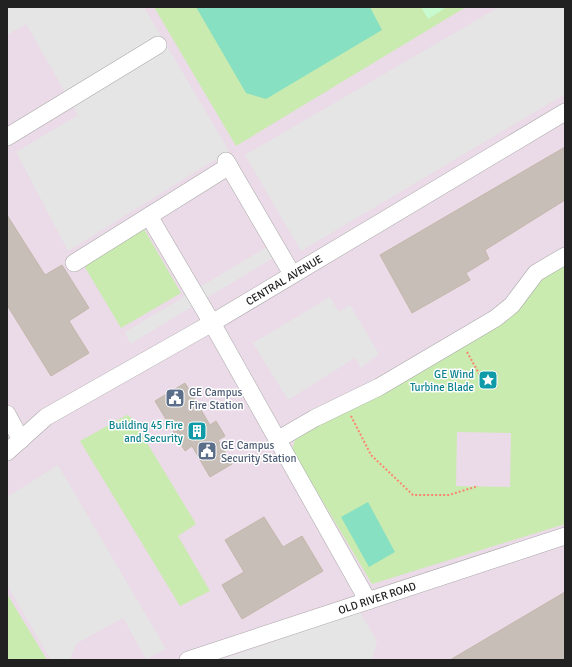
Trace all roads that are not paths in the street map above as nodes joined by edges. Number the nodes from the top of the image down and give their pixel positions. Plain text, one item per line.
1 (158, 45) dead end
2 (565, 112) edge
3 (7, 137) edge
4 (149, 216) junction
5 (565, 256) edge
6 (74, 263) dead end
7 (292, 274) junction
8 (212, 323) junction
9 (7, 414) edge
10 (21, 440) junction
11 (277, 440) junction
12 (7, 452) edge
13 (565, 536) edge
14 (368, 601) junction
15 (188, 660) edge

1 - 3 lane
2 - 7 lane, CENTRAL AVENUE
4 - 6 lane
4 - 7 lane
4 - 8 lane
5 - 11 lane
7 - 8 lane, CENTRAL AVENUE
8 - 10 lane, CENTRAL AVENUE
8 - 11 lane
9 - 10 lane
10 - 12 lane, CENTRAL AVENUE
11 - 14 lane
13 - 14 lane, OLD RIVER ROAD
14 - 15 lane, OLD RIVER ROAD

